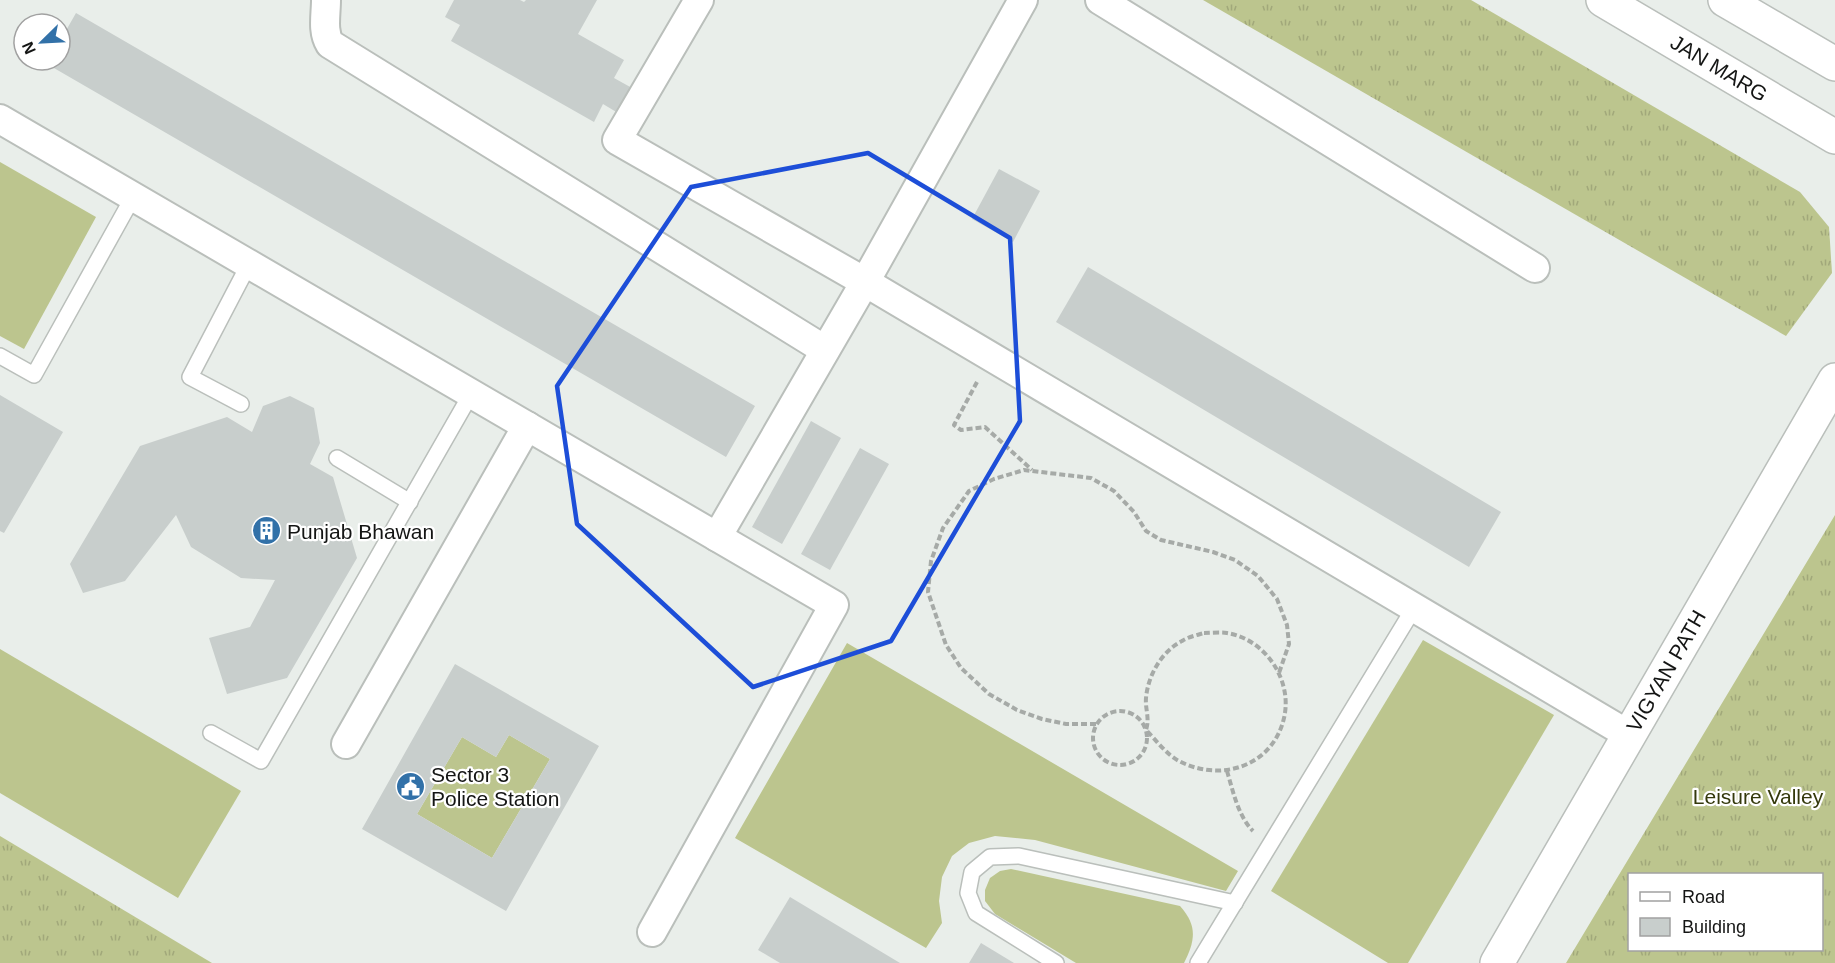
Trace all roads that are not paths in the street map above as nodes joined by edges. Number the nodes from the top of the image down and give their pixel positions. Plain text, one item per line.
1 (326, 0) edge
2 (699, 0) edge
3 (1023, 0) edge
4 (1100, 0) edge
5 (1603, 0) edge
6 (1725, 0) edge
7 (1835, 64) edge
8 (0, 119) edge
9 (1835, 137) edge
10 (133, 197) junction
11 (249, 264) junction
12 (1536, 268) dead end
13 (865, 282) junction
14 (825, 350) junction
15 (0, 356) edge
16 (1835, 380) edge
17 (471, 394) junction
18 (241, 404) dead end
19 (527, 426) junction
20 (338, 458) dead end
21 (410, 502) junction
22 (717, 537) junction
23 (1414, 608) junction
24 (211, 733) dead end
25 (1629, 735) junction
26 (346, 744) dead end
27 (1235, 903) junction
28 (652, 932) dead end
29 (1056, 963) edge
30 (1198, 963) edge
31 (1497, 963) edge

1 - 14 street
2 - 13 street
3 - 13 street
4 - 12 street
5 - 9 main road, JAN MARG
6 - 7 main road
8 - 10 street
10 - 11 street
10 - 15 lane
11 - 17 street
11 - 18 lane
13 - 14 street
13 - 23 street
14 - 22 street
16 - 25 main road, VIGYAN PATH
17 - 19 street
17 - 21 lane
19 - 22 street
19 - 26 street
20 - 21 lane
21 - 24 lane
22 - 28 street
23 - 25 street
23 - 27 lane
25 - 31 main road, VIGYAN PATH
27 - 29 lane
27 - 30 lane

